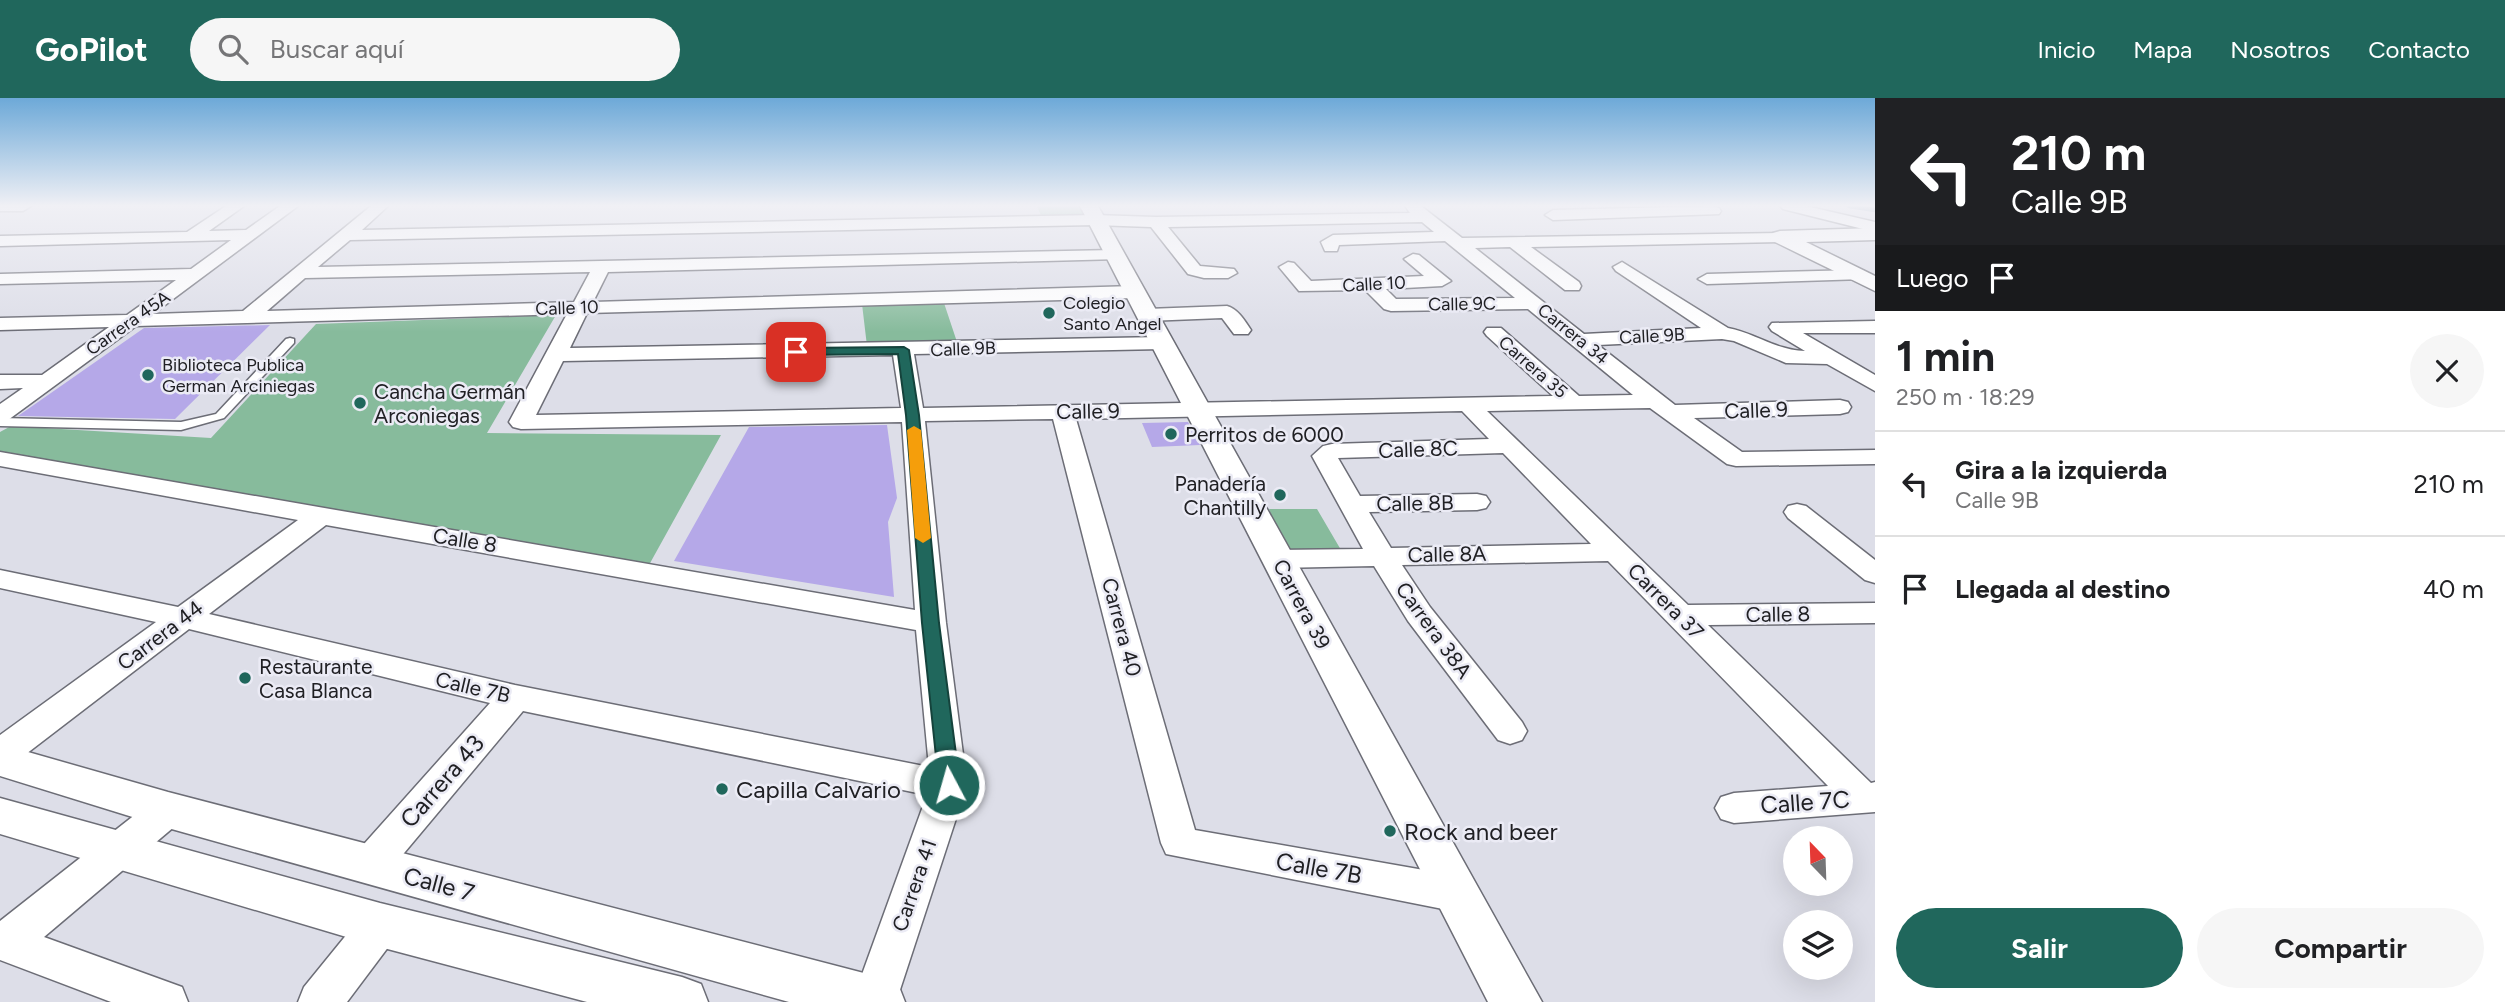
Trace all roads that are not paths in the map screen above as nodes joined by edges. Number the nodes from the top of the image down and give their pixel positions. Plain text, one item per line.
1 (232, 248) edge
2 (330, 248) edge
3 (765, 248) edge
4 (921, 248) edge
5 (1110, 248) edge
6 (1177, 248) edge
7 (1469, 248) edge
8 (1522, 248) edge
9 (1803, 248) edge
10 (1114, 255) junction
11 (1413, 258) dead end
12 (602, 266) junction
13 (1288, 267) dead end
14 (1622, 267) dead end
15 (301, 273) junction
16 (1228, 273) dead end
17 (197, 274) junction
18 (0, 279) edge
19 (1707, 279) dead end
20 (1866, 279) edge
21 (1369, 284) junction
22 (1572, 286) dead end
23 (1534, 303) junction
24 (583, 308) junction
25 (248, 317) junction
26 (1147, 317) junction
27 (134, 320) junction
28 (0, 324) edge
29 (1875, 327) edge
30 (1241, 330) dead end
31 (1494, 332) dead end
32 (1722, 332) junction
33 (1582, 340) junction
34 (290, 341) dead end
35 (904, 350) junction
36 (554, 355) junction
37 (1829, 358) junction
38 (47, 381) junction
39 (0, 382) edge
40 (1875, 384) edge
41 (1573, 402) junction
42 (1468, 405) junction
43 (1663, 407) junction
44 (1840, 407) dead end
45 (1197, 410) junction
46 (1063, 412) junction
47 (0, 415) edge
48 (913, 415) junction
49 (0, 422) edge
50 (1510, 446) junction
51 (1326, 453) joint
52 (1875, 457) edge
53 (0, 458) edge
54 (1477, 502) dead end
55 (1353, 504) junction
56 (1797, 512) dead end
57 (320, 516) junction
58 (1617, 552) junction
59 (1381, 555) junction
60 (1277, 559) junction
61 (1875, 574) edge
62 (0, 579) edge
63 (1875, 613) edge
64 (1680, 615) junction
65 (184, 618) junction
66 (931, 623) junction
67 (515, 697) junction
68 (1510, 731) dead end
69 (0, 754) edge
70 (0, 761) edge
71 (949, 785) junction
72 (1869, 797) edge
73 (1734, 808) dead end
74 (168, 810) junction
75 (0, 816) edge
76 (1180, 843) joint
77 (118, 850) junction
78 (370, 865) junction
79 (1458, 894) junction
80 (380, 925) junction
81 (3, 942) edge
82 (166, 1002) edge
83 (320, 1002) edge
84 (682, 1002) edge
85 (876, 1002) edge
86 (1516, 1002) edge

1 - 17 street, Carrera 45A
2 - 15 street
3 - 12 street
4 - 10 street
5 - 10 street, Carrera 39
6 - 16 street
7 - 23 street, Carrera 34
8 - 22 street
9 - 20 street
10 - 26 street, Carrera 39
11 - 21 street, Calle 10
12 - 15 street
12 - 24 street
13 - 21 street, Calle 10
14 - 32 street
15 - 25 street
17 - 18 street
17 - 27 street, Carrera 45A
19 - 20 street
21 - 23 street, Calle 9C
23 - 33 street, Carrera 34
24 - 25 street, Calle 10
24 - 26 street, Calle 10
24 - 36 street
25 - 27 street, Calle 10
26 - 30 street
26 - 35 street, Calle 9B
26 - 45 street, Carrera 39
27 - 28 street, Calle 10
27 - 38 street, Carrera 45A
29 - 37 street
31 - 41 street, Carrera 35
32 - 33 street, Calle 9B
32 - 37 street
33 - 43 street, Carrera 34
34 - 49 lane
35 - 36 street, Calle 9B
35 - 48 street, Carrera 41
36 - 48 street, Calle 9
37 - 40 street
38 - 39 street
38 - 47 street, Carrera 45A
41 - 42 street, Calle 9
41 - 43 street, Calle 9
42 - 45 street, Calle 9
42 - 50 street, Carrera 37
43 - 44 street, Calle 9
43 - 52 street, Carrera 34
45 - 46 street, Calle 9
45 - 60 street, Carrera 39
46 - 48 street, Calle 9
46 - 76 street, Carrera 40
48 - 66 street, Carrera 41
50 - 51 street, Calle 8C
50 - 58 street, Carrera 37
51 - 55 street, Carrera 38A
53 - 57 street, Calle 8
54 - 55 street, Calle 8B
55 - 59 street, Carrera 38A
56 - 61 street
57 - 65 street, Carrera 44
57 - 66 street, Calle 8
58 - 59 street, Calle 8A
58 - 64 street, Carrera 37
59 - 60 street, Calle 8A
59 - 68 street, Carrera 38A
60 - 79 street, Carrera 39
62 - 65 street, Calle 7B
63 - 64 street, Calle 8
64 - 72 street, Carrera 37
65 - 67 street, Calle 7B
65 - 69 street, Carrera 44
66 - 71 street, Carrera 41
67 - 71 street, Calle 7B
67 - 78 street, Carrera 43
70 - 74 street, Calle 7
71 - 85 street, Carrera 41
72 - 73 street, Calle 7C
74 - 77 street
74 - 78 street, Calle 7
75 - 77 street
76 - 79 street, Calle 7B
77 - 80 street
77 - 81 street
78 - 85 street, Calle 7
79 - 86 street, Carrera 39
80 - 83 street
80 - 84 street
81 - 82 street

